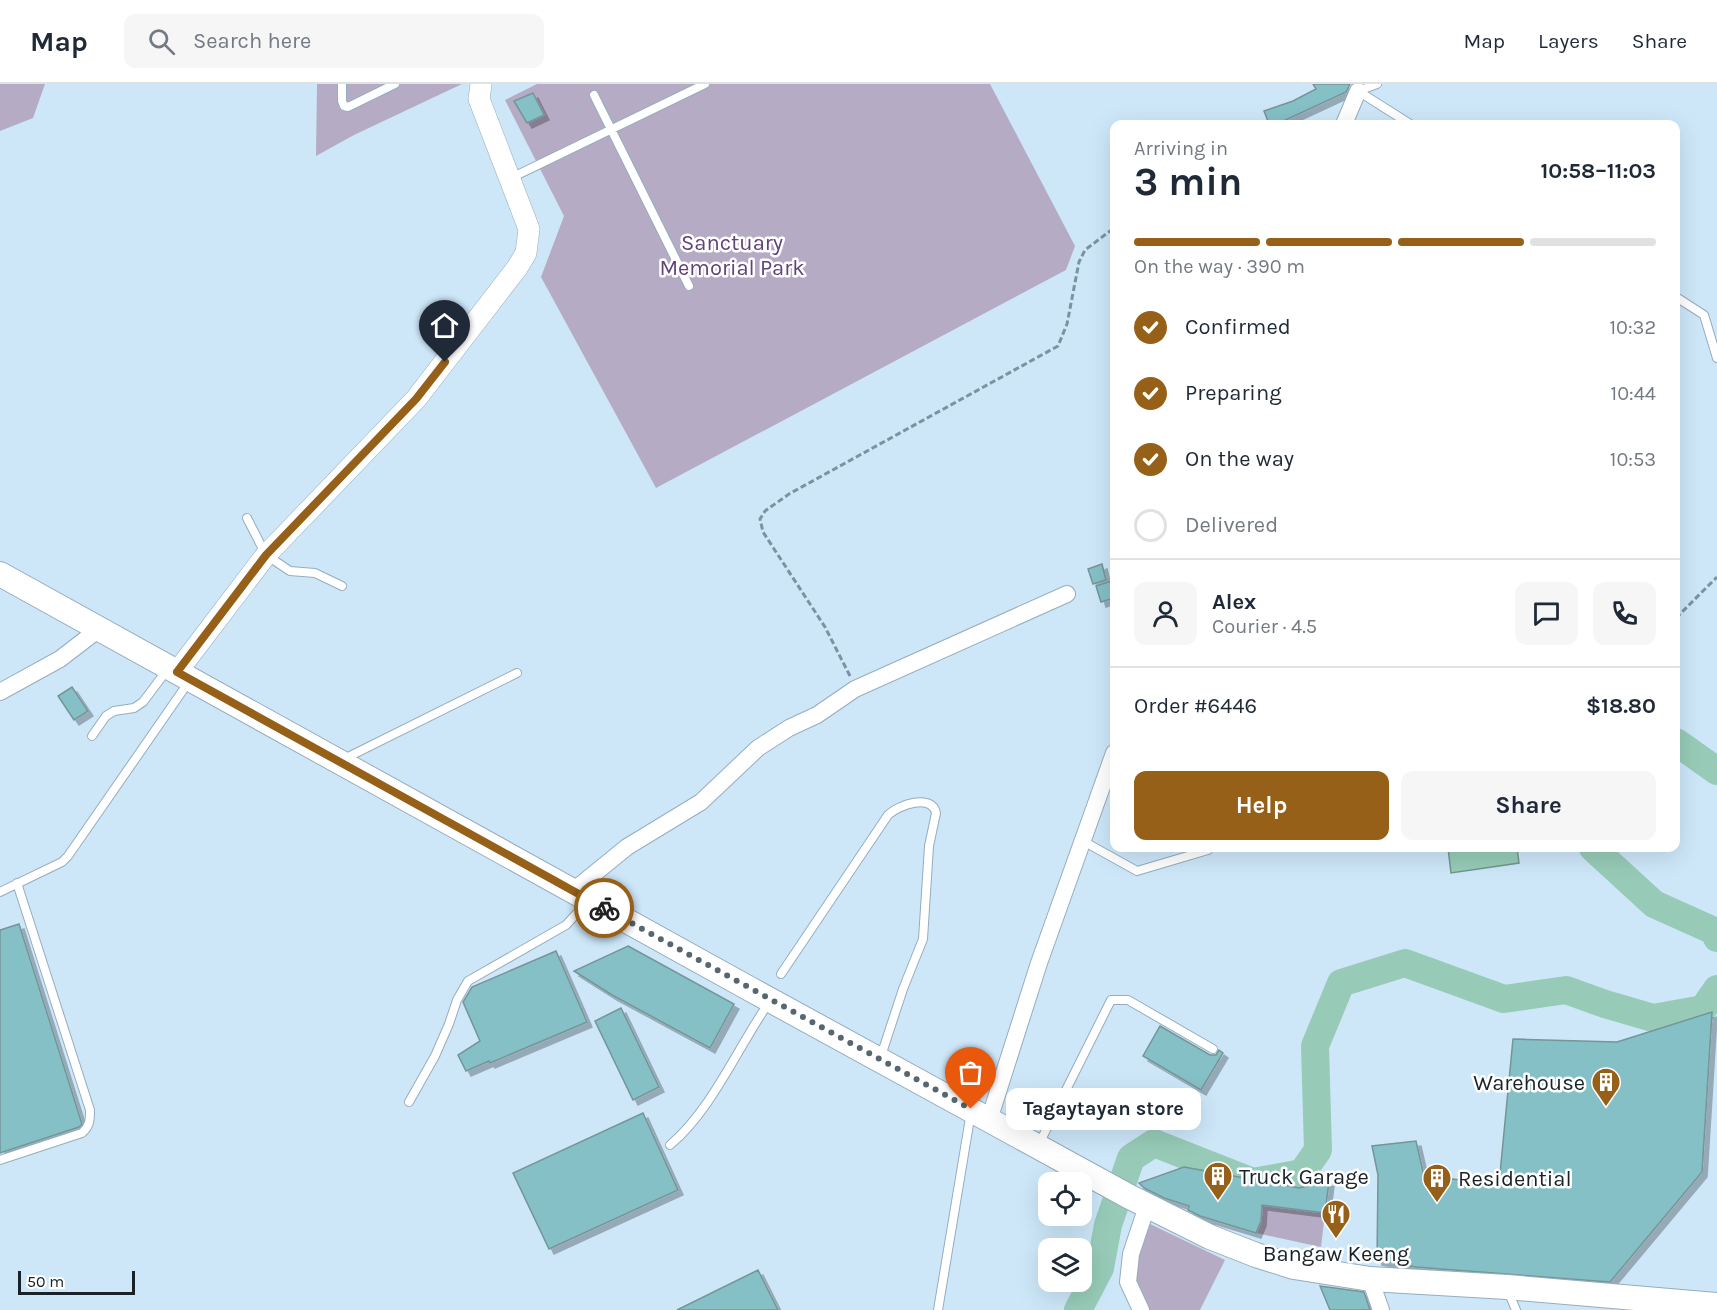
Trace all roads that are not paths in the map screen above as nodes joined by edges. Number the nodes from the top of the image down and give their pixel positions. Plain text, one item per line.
1 (342, 84) edge
2 (395, 84) edge
3 (481, 84) edge
4 (705, 84) edge
5 (1377, 84) edge
6 (1358, 91) junction
7 (594, 95) dead end
8 (1346, 120) edge
9 (1404, 120) edge
10 (612, 129) junction
11 (508, 179) junction
12 (689, 286) dead end
13 (1680, 300) edge
14 (1717, 358) edge
15 (247, 518) dead end
16 (266, 555) junction
17 (0, 574) edge
18 (342, 586) dead end
19 (1067, 594) dead end
20 (99, 629) junction
21 (179, 673) junction
22 (517, 673) dead end
23 (0, 692) edge
24 (92, 736) dead end
25 (339, 761) junction
26 (1110, 764) edge
27 (1083, 841) junction
28 (1201, 852) edge
29 (17, 883) junction
30 (0, 892) edge
31 (579, 894) junction
32 (781, 975) dead end
33 (770, 1000) junction
34 (1213, 1048) dead end
35 (879, 1059) junction
36 (409, 1102) dead end
37 (980, 1115) junction
38 (670, 1145) dead end
39 (1038, 1147) junction
40 (0, 1160) edge
41 (1137, 1201) junction
42 (1370, 1279) junction
43 (1507, 1287) junction
44 (1598, 1302) edge
45 (1717, 1305) edge
46 (938, 1310) edge
47 (1141, 1310) edge
48 (1381, 1310) edge
49 (1516, 1310) edge

1 - 2 lane
3 - 11 street
4 - 10 lane
5 - 6 lane
6 - 8 street
6 - 9 lane
7 - 10 lane
10 - 11 lane
10 - 12 lane
11 - 16 street
13 - 14 lane
15 - 16 lane
16 - 18 lane
16 - 21 street
17 - 20 main road
19 - 31 street
20 - 21 main road
20 - 23 street
21 - 24 lane
21 - 25 main road
21 - 29 lane
22 - 25 lane
25 - 31 main road
26 - 27 street
27 - 28 lane
27 - 37 street
29 - 30 lane
29 - 40 lane
31 - 33 main road
31 - 36 lane
32 - 35 lane
33 - 35 main road
33 - 38 lane
34 - 39 lane
35 - 37 main road
37 - 39 main road
37 - 46 lane
39 - 41 main road
41 - 42 main road
41 - 47 street
42 - 43 main road
42 - 48 street
43 - 44 main road
43 - 49 lane
44 - 45 main road

